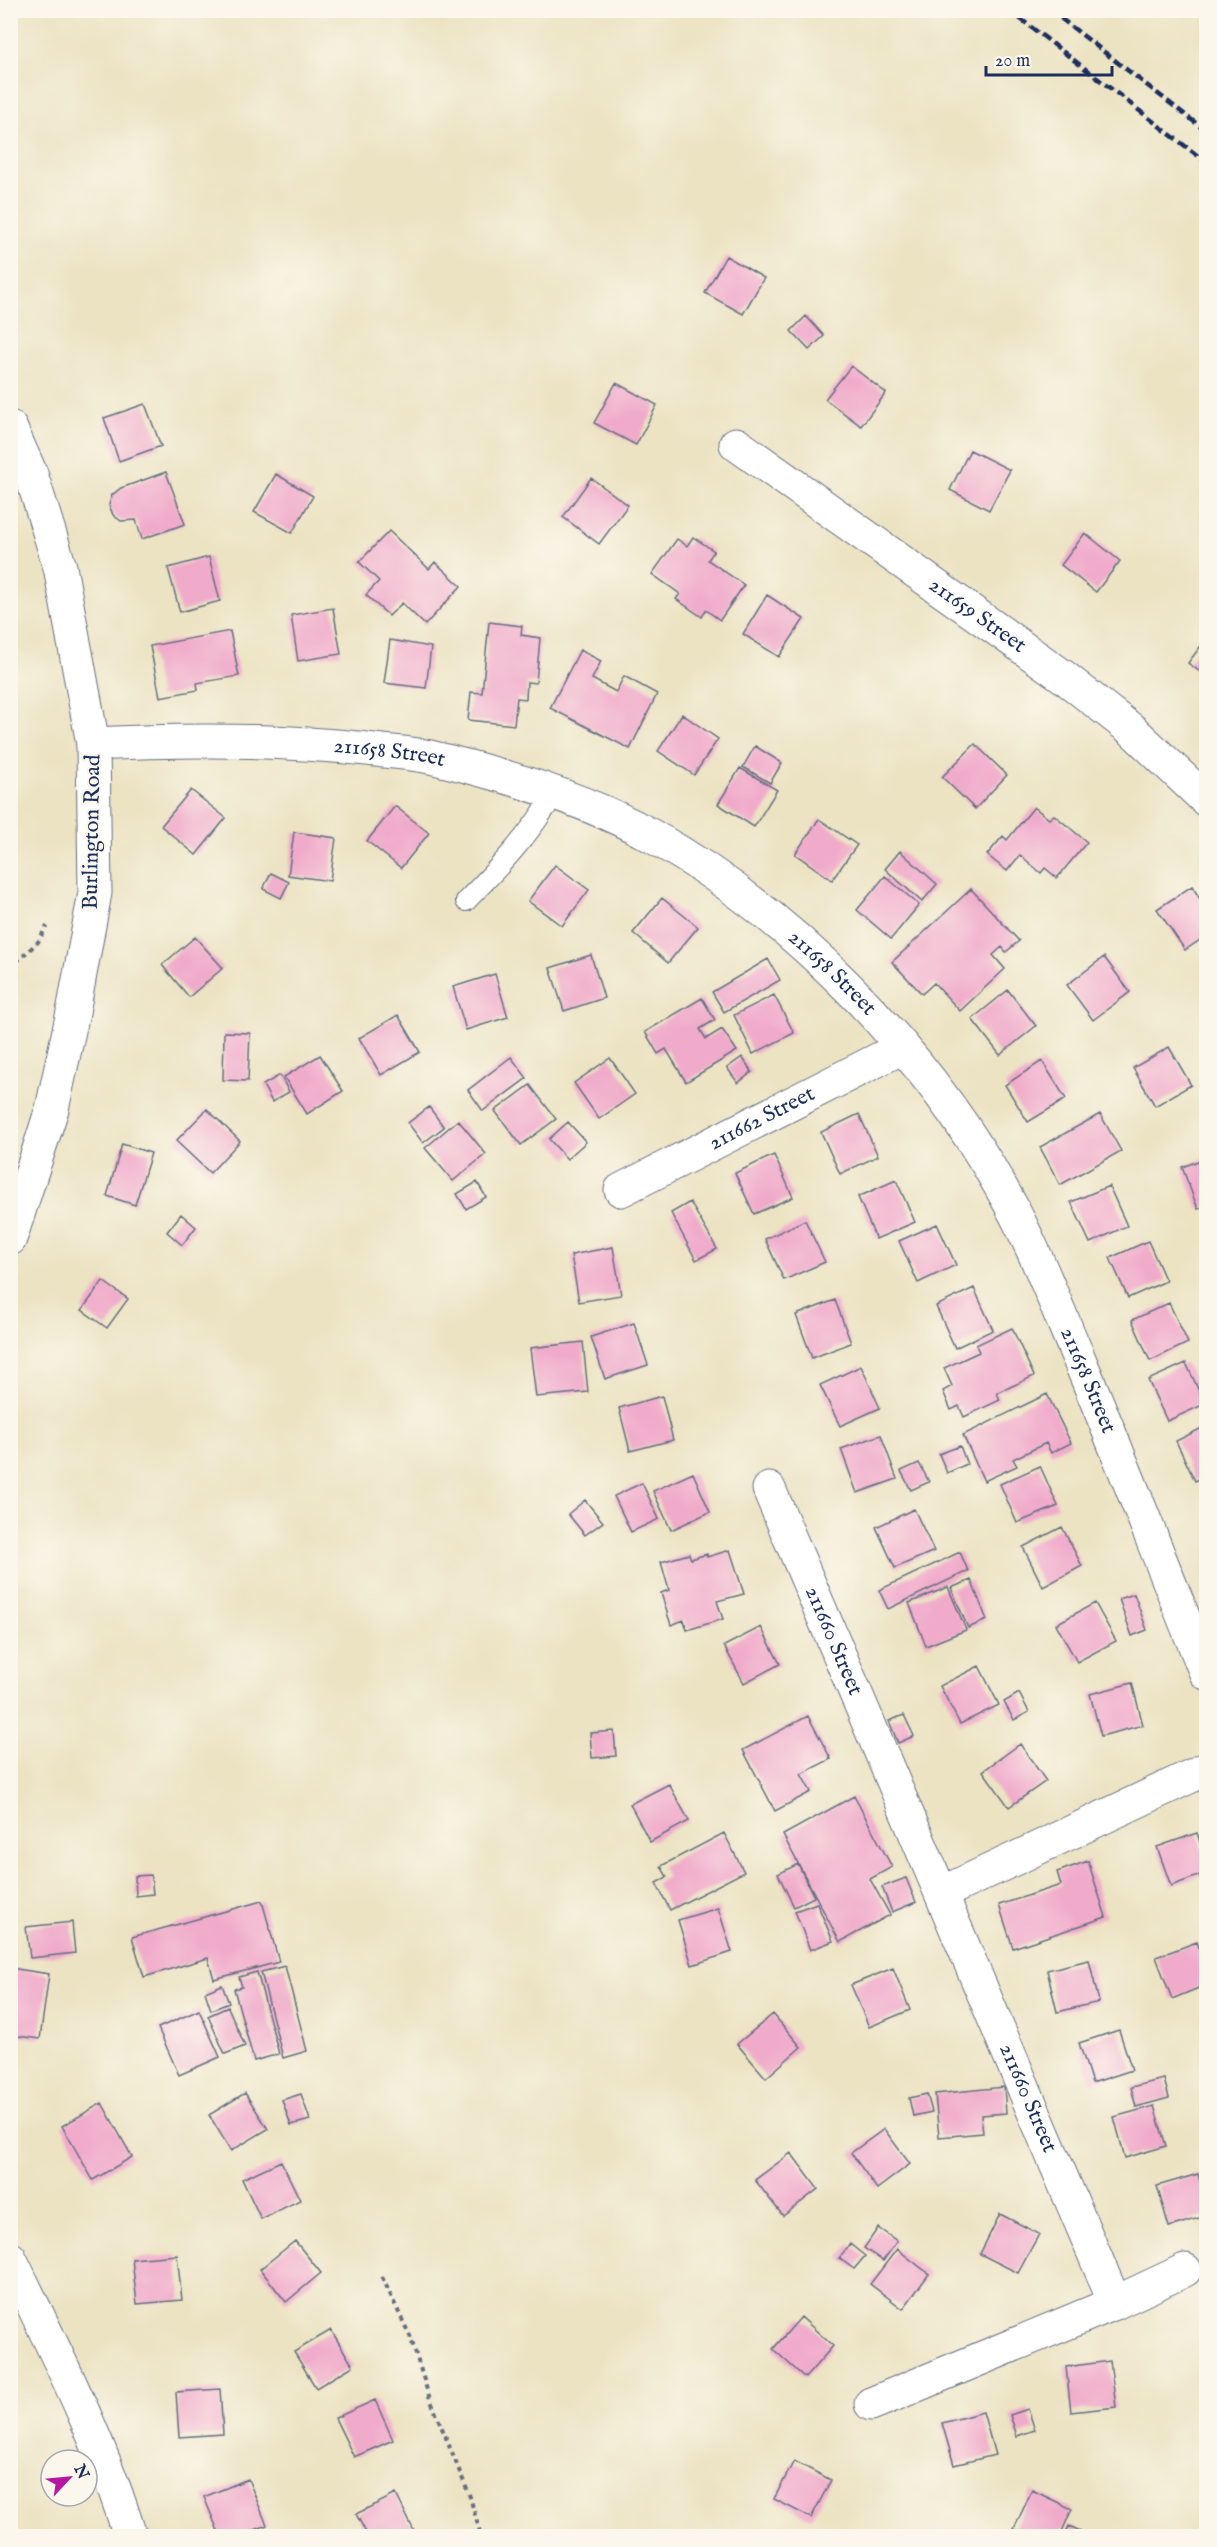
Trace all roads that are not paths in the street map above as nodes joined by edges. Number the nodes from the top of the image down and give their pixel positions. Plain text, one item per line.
1 (10, 427) edge
2 (736, 444) dead end
3 (93, 744) junction
4 (555, 793) junction
5 (1206, 801) edge
6 (466, 901) dead end
7 (903, 1047) junction
8 (621, 1190) dead end
9 (10, 1239) edge
10 (769, 1490) dead end
11 (1206, 1673) edge
12 (1206, 1769) edge
13 (942, 1893) junction
14 (10, 2258) edge
15 (1185, 2271) dead end
16 (1115, 2304) junction
17 (871, 2404) dead end
18 (130, 2536) edge

1 - 3 street, Burlington Road
2 - 5 street, 211659 Street
3 - 4 street, 211658 Street
3 - 9 street, Burlington Road
4 - 6 lane
4 - 7 street, 211658 Street
7 - 8 street, 211662 Street
7 - 11 street, 211658 Street
10 - 13 street, 211660 Street
12 - 13 street
13 - 16 street, 211660 Street
14 - 18 street
15 - 16 street
16 - 17 street

